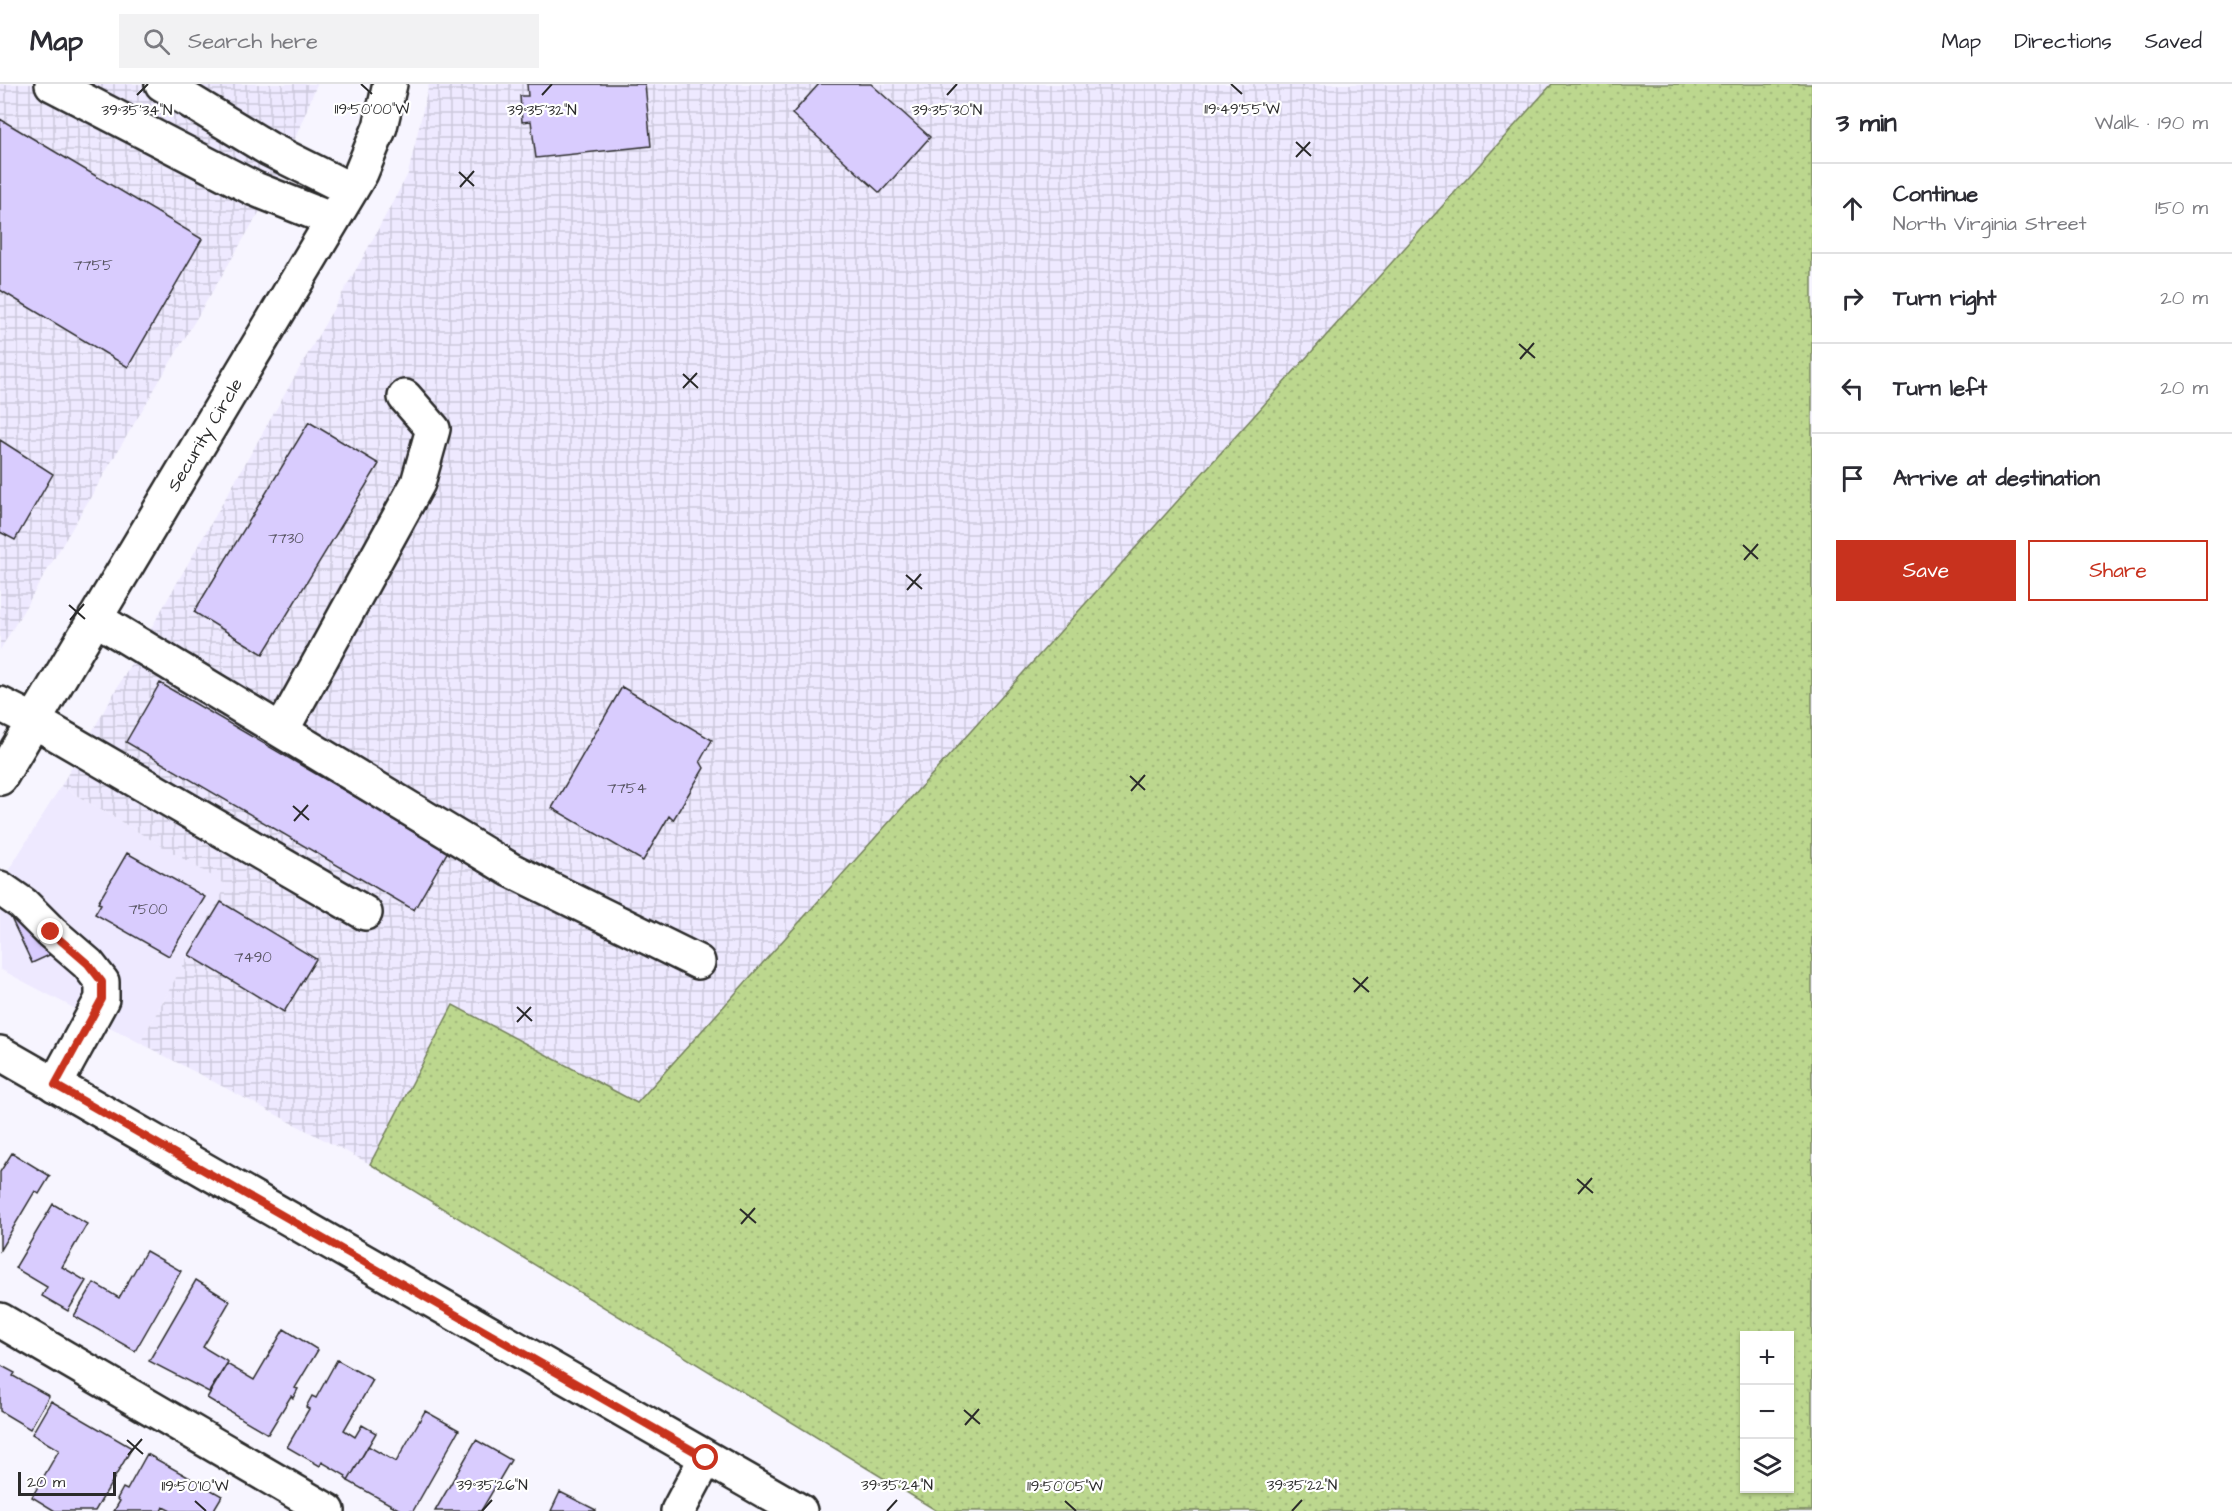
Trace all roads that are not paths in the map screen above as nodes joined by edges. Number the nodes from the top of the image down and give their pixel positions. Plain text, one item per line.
1 (52, 84) edge
2 (162, 84) edge
3 (390, 84) edge
4 (351, 189) junction
5 (333, 220) junction
6 (405, 397) dead end
7 (95, 618) junction
8 (0, 704) edge
9 (34, 721) junction
10 (282, 730) junction
11 (0, 778) edge
12 (0, 888) edge
13 (365, 913) dead end
14 (698, 962) dead end
15 (0, 1053) edge
16 (55, 1085) junction
17 (0, 1320) edge
18 (706, 1458) junction
19 (328, 1511) edge
20 (678, 1511) edge
21 (800, 1511) edge

1 - 5 main road
2 - 4 main road
3 - 4 main road, Security Circle
4 - 5 main road, Security Circle
5 - 7 main road, Security Circle
6 - 10 main road
7 - 9 main road, Security Circle
7 - 10 main road
8 - 9 main road
9 - 11 main road, Security Circle
9 - 13 main road
10 - 14 main road
12 - 16 main road
15 - 16 main road
16 - 18 main road
17 - 19 main road
18 - 20 main road
18 - 21 main road

